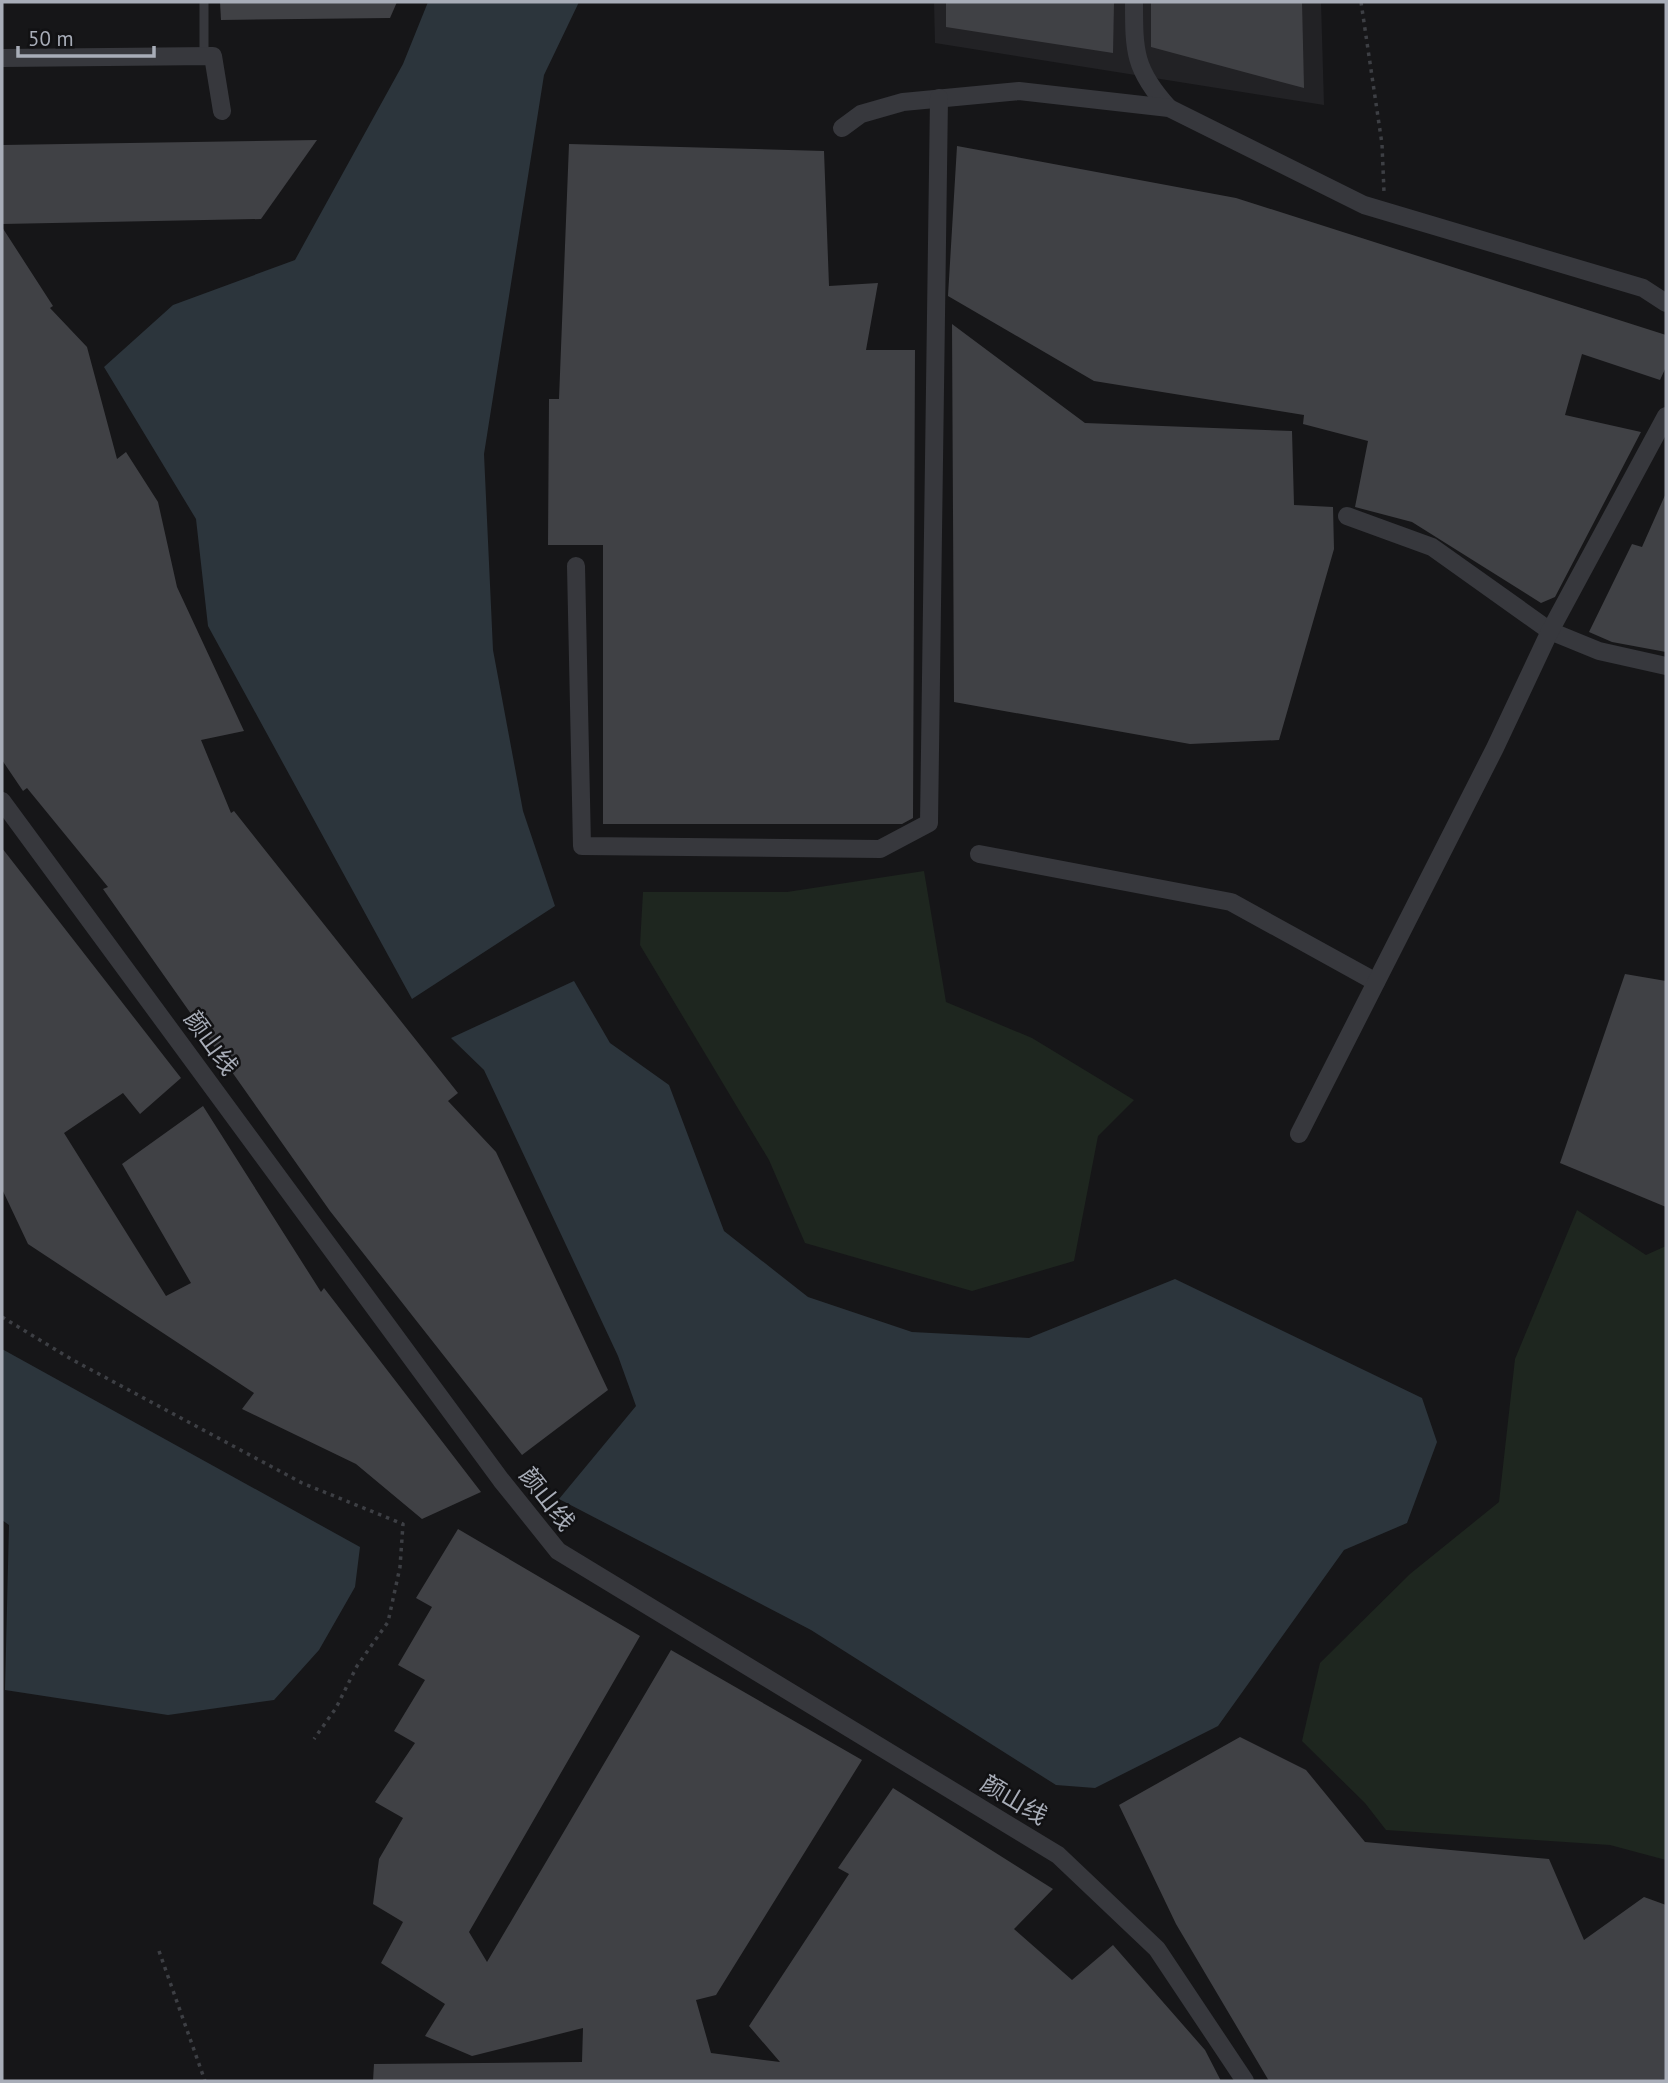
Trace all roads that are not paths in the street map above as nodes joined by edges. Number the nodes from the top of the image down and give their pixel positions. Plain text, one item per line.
1 (204, 2) edge
2 (1134, 2) edge
3 (204, 56) junction
4 (2, 58) edge
5 (939, 98) junction
6 (1169, 108) junction
7 (222, 111) dead end
8 (842, 128) dead end
9 (1666, 303) edge
10 (1666, 416) edge
11 (1347, 516) dead end
12 (576, 566) dead end
13 (1549, 631) junction
14 (1666, 666) edge
15 (2, 801) edge
16 (979, 854) dead end
17 (1376, 982) junction
18 (1299, 1134) dead end
19 (1245, 2081) edge

1 - 3 lane
2 - 6 street
3 - 4 street
3 - 7 street
5 - 6 street
5 - 8 street
5 - 12 street
6 - 9 street
10 - 13 street
11 - 13 street
13 - 14 street
13 - 17 street
15 - 19 street, 颜山线
16 - 17 street
17 - 18 street

